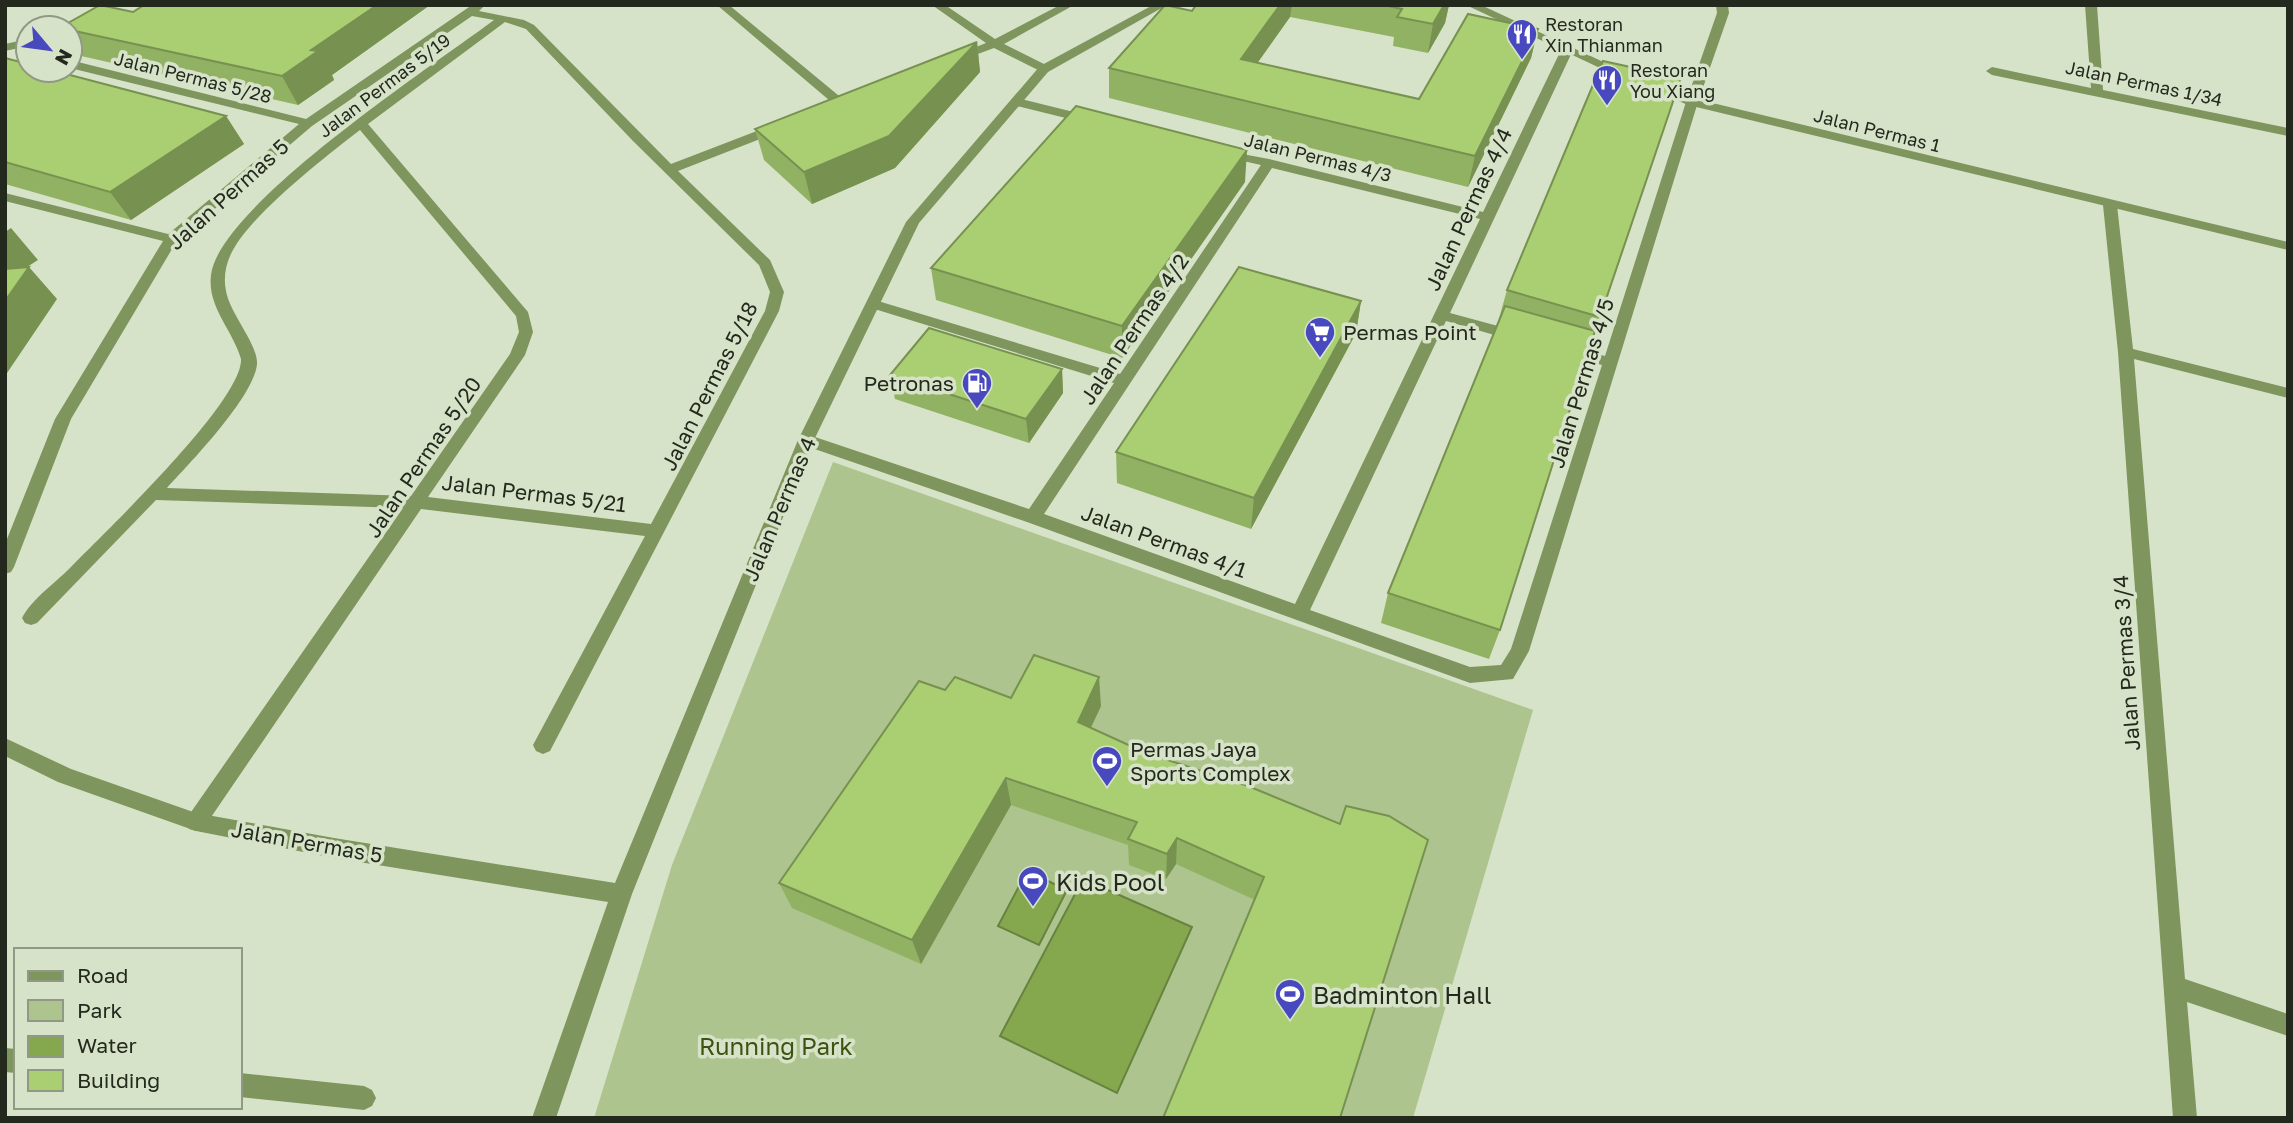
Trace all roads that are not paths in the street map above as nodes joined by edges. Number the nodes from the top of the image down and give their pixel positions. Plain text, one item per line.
1 (722, 5) edge
2 (937, 5) edge
3 (1069, 5) edge
4 (1162, 5) edge
5 (1471, 5) edge
6 (1722, 5) edge
7 (2091, 5) edge
8 (475, 9) edge
9 (505, 18) junction
10 (995, 44) junction
11 (1567, 50) junction
12 (943, 64) edge
13 (84, 67) edge
14 (1044, 69) junction
15 (1992, 71) dead end
16 (2098, 90) junction
17 (852, 98) edge
18 (1017, 102) junction
19 (1692, 102) junction
20 (794, 121) edge
21 (308, 123) junction
22 (362, 124) junction
23 (1107, 124) edge
24 (2288, 132) edge
25 (1208, 148) edge
26 (1269, 163) junction
27 (671, 169) junction
28 (5, 197) edge
29 (2110, 205) junction
30 (1488, 217) junction
31 (171, 239) junction
32 (2288, 246) edge
33 (873, 304) junction
34 (1441, 315) junction
35 (1528, 340) edge
36 (1555, 347) edge
37 (2126, 352) junction
38 (1609, 362) junction
39 (1124, 381) junction
40 (2288, 393) edge
41 (806, 440) junction
42 (152, 494) junction
43 (418, 502) junction
44 (1032, 517) junction
45 (658, 531) junction
46 (5, 567) edge
47 (1299, 614) junction
48 (32, 618) dead end
49 (1506, 673) joint
50 (542, 745) dead end
51 (5, 746) edge
52 (196, 822) junction
53 (621, 894) junction
54 (2173, 986) junction
55 (2288, 1025) edge
56 (242, 1085) edge
57 (364, 1098) dead end
58 (544, 1118) edge
59 (2185, 1118) edge

1 - 17 street
2 - 10 street
3 - 10 street
4 - 14 street, Jalan Permas 4
5 - 11 street, Jalan Permas 1
6 - 19 street, Jalan Permas 4/5
7 - 16 street
8 - 9 street
8 - 21 street, Jalan Permas 5
9 - 22 street, Jalan Permas 5/19
9 - 27 street, Jalan Permas 5/18
10 - 12 street
10 - 14 street
11 - 19 street, Jalan Permas 1
11 - 30 street, Jalan Permas 4/4
13 - 21 street, Jalan Permas 5/28
14 - 18 street, Jalan Permas 4
15 - 16 street, Jalan Permas 1/34
16 - 24 street, Jalan Permas 1/34
18 - 23 street
18 - 33 street, Jalan Permas 4
19 - 29 street, Jalan Permas 1
19 - 38 street, Jalan Permas 4/5
20 - 27 street
21 - 31 street, Jalan Permas 5
22 - 42 street, Jalan Permas 5/19
22 - 43 street, Jalan Permas 5/20
25 - 26 street, Jalan Permas 4/3
26 - 30 street, Jalan Permas 4/3
26 - 39 street, Jalan Permas 4/2
27 - 45 street, Jalan Permas 5/18
28 - 31 street
29 - 32 street, Jalan Permas 1
29 - 37 street, Jalan Permas 3/4
30 - 34 street, Jalan Permas 4/4
31 - 46 street, Jalan Permas 5
33 - 39 street
33 - 41 street, Jalan Permas 4
34 - 35 street
34 - 47 street, Jalan Permas 4/4
36 - 38 street
37 - 40 street
37 - 54 street, Jalan Permas 3/4
38 - 49 street, Jalan Permas 4/5
39 - 44 street, Jalan Permas 4/2
41 - 44 street, Jalan Permas 4/1
41 - 53 street, Jalan Permas 4
42 - 43 street, Jalan Permas 5/21
42 - 48 street, Jalan Permas 5/19
43 - 45 street, Jalan Permas 5/21
43 - 52 street, Jalan Permas 5/20
44 - 47 street, Jalan Permas 4/1
45 - 50 street, Jalan Permas 5/18
47 - 49 street, Jalan Permas 4/1
51 - 52 street, Jalan Permas 5
52 - 53 street, Jalan Permas 5
53 - 58 street, Jalan Permas 4
54 - 55 street
54 - 59 street, Jalan Permas 3/4
56 - 57 street

